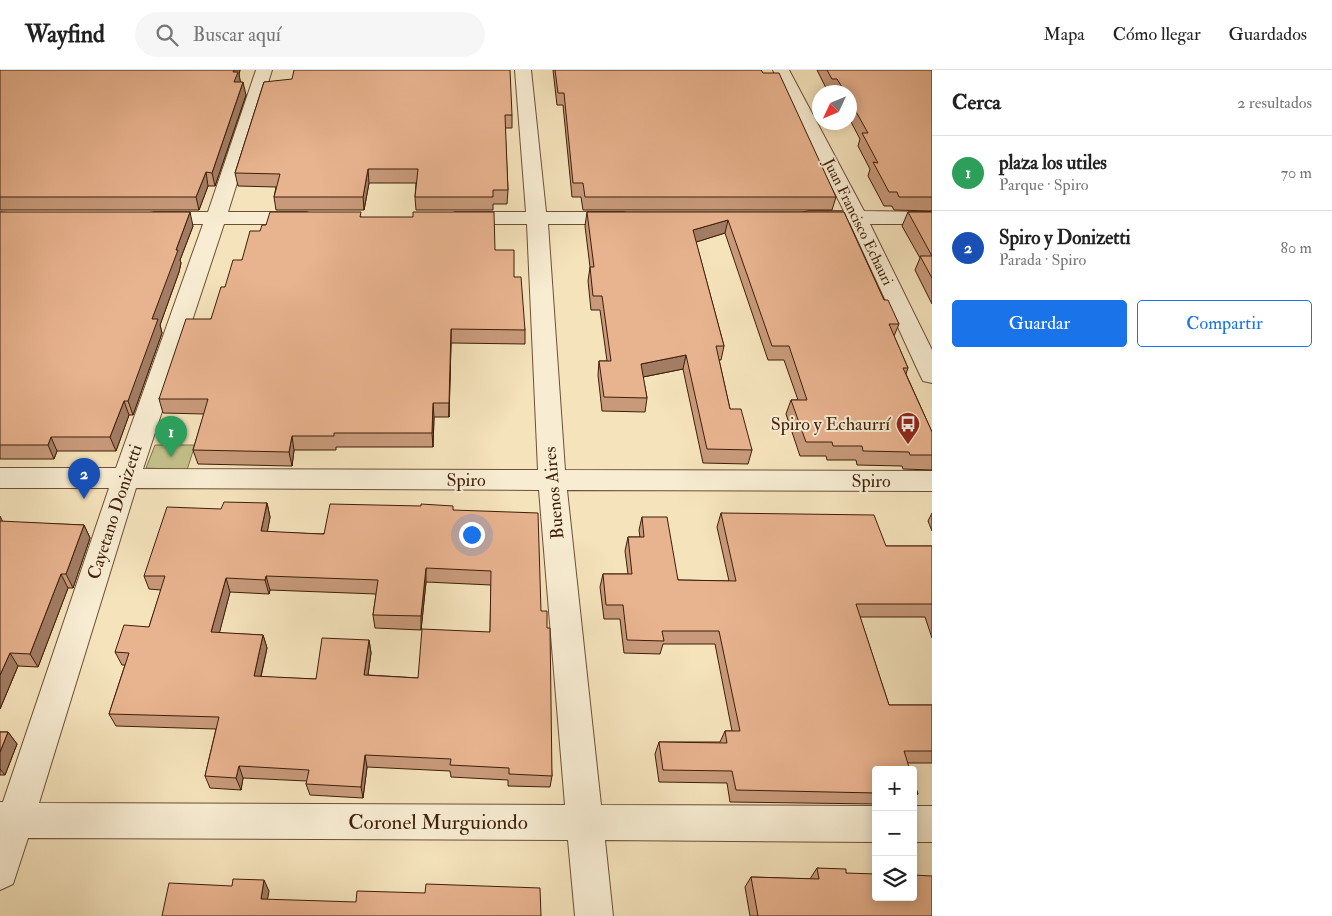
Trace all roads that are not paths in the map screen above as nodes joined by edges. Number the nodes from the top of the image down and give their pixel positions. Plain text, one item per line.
1 (264, 70) edge
2 (523, 70) edge
3 (780, 70) edge
4 (787, 217) edge
5 (857, 217) junction
6 (136, 218) edge
7 (214, 218) junction
8 (322, 218) edge
9 (440, 218) edge
10 (637, 218) edge
11 (932, 218) edge
12 (537, 219) junction
13 (932, 375) edge
14 (0, 478) edge
15 (125, 479) junction
16 (552, 481) junction
17 (932, 481) edge
18 (8, 820) edge
19 (586, 823) junction
20 (872, 824) edge
21 (917, 824) edge
22 (932, 824) edge
23 (0, 871) edge
24 (594, 916) edge

1 - 7 street, Cayetano Donizetti
2 - 12 street, Buenos Aires
3 - 5 street, Juan Francisco Echauri
4 - 5 street
5 - 11 street
5 - 13 street, Juan Francisco Echauri
6 - 7 street
7 - 8 street
7 - 15 street, Cayetano Donizetti
9 - 12 street
10 - 12 street
12 - 16 street, Buenos Aires
14 - 15 street, Spiro
15 - 16 street, Spiro
15 - 18 street, Cayetano Donizetti
16 - 17 street, Spiro
16 - 19 street, Buenos Aires
18 - 19 street, Coronel Murguiondo
18 - 23 street, Cayetano Donizetti
19 - 20 street, Coronel Murguiondo
19 - 24 street, Buenos Aires
21 - 22 street

